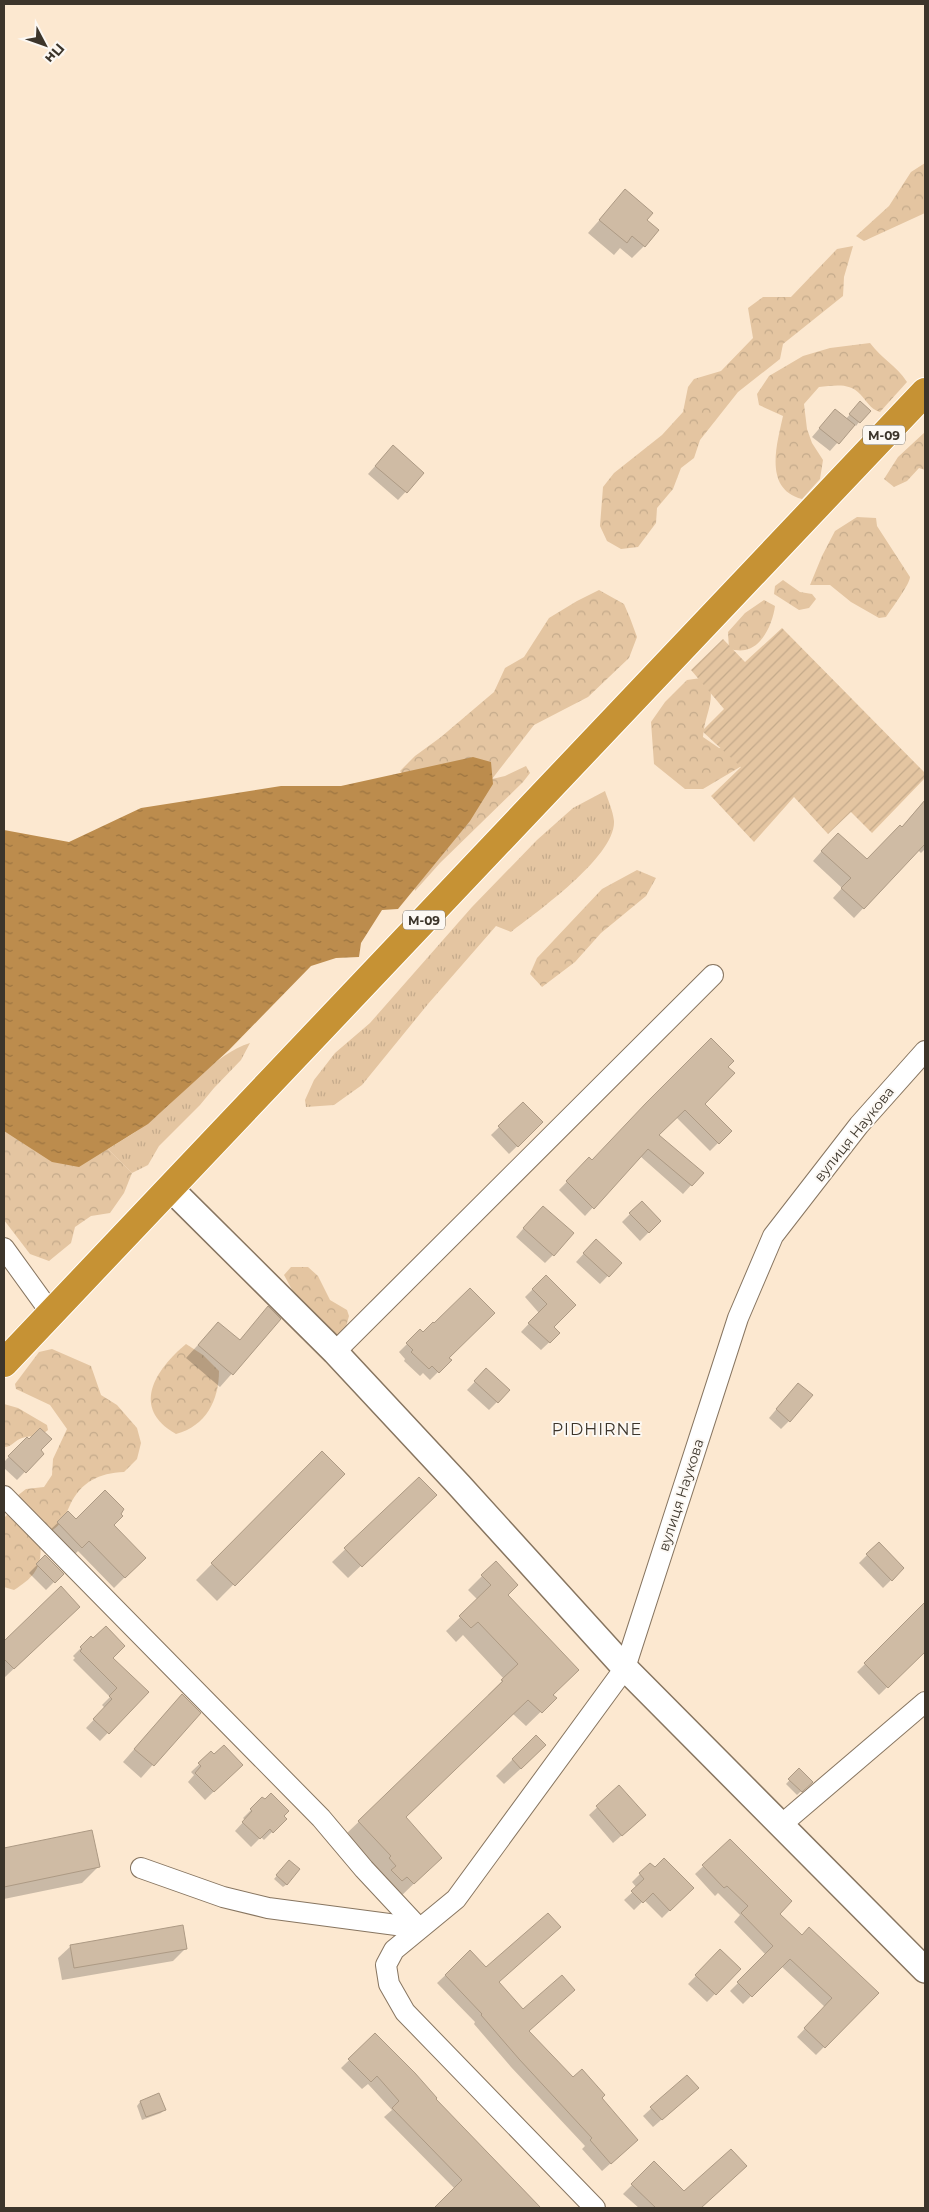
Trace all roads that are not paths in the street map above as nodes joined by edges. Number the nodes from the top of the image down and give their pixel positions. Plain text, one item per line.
1 (925, 392) edge
2 (713, 975) dead end
3 (925, 1051) edge
4 (170, 1188) junction
5 (4, 1248) edge
6 (51, 1313) junction
7 (335, 1352) junction
8 (4, 1363) edge
9 (4, 1496) edge
10 (625, 1668) junction
11 (925, 1702) edge
12 (781, 1825) junction
13 (141, 1868) dead end
14 (419, 1928) junction
15 (925, 1970) edge
16 (595, 2208) edge

1 - 4 highway, М-09
2 - 7 street
3 - 10 street, вулиця Наукова
4 - 6 highway, М-09
4 - 7 street
5 - 6 street
6 - 8 highway, М-09
7 - 10 street
9 - 14 street
10 - 12 street
10 - 14 street, вулиця Наукова
11 - 12 street
12 - 15 street
13 - 14 street
14 - 16 street, вулиця Наукова

